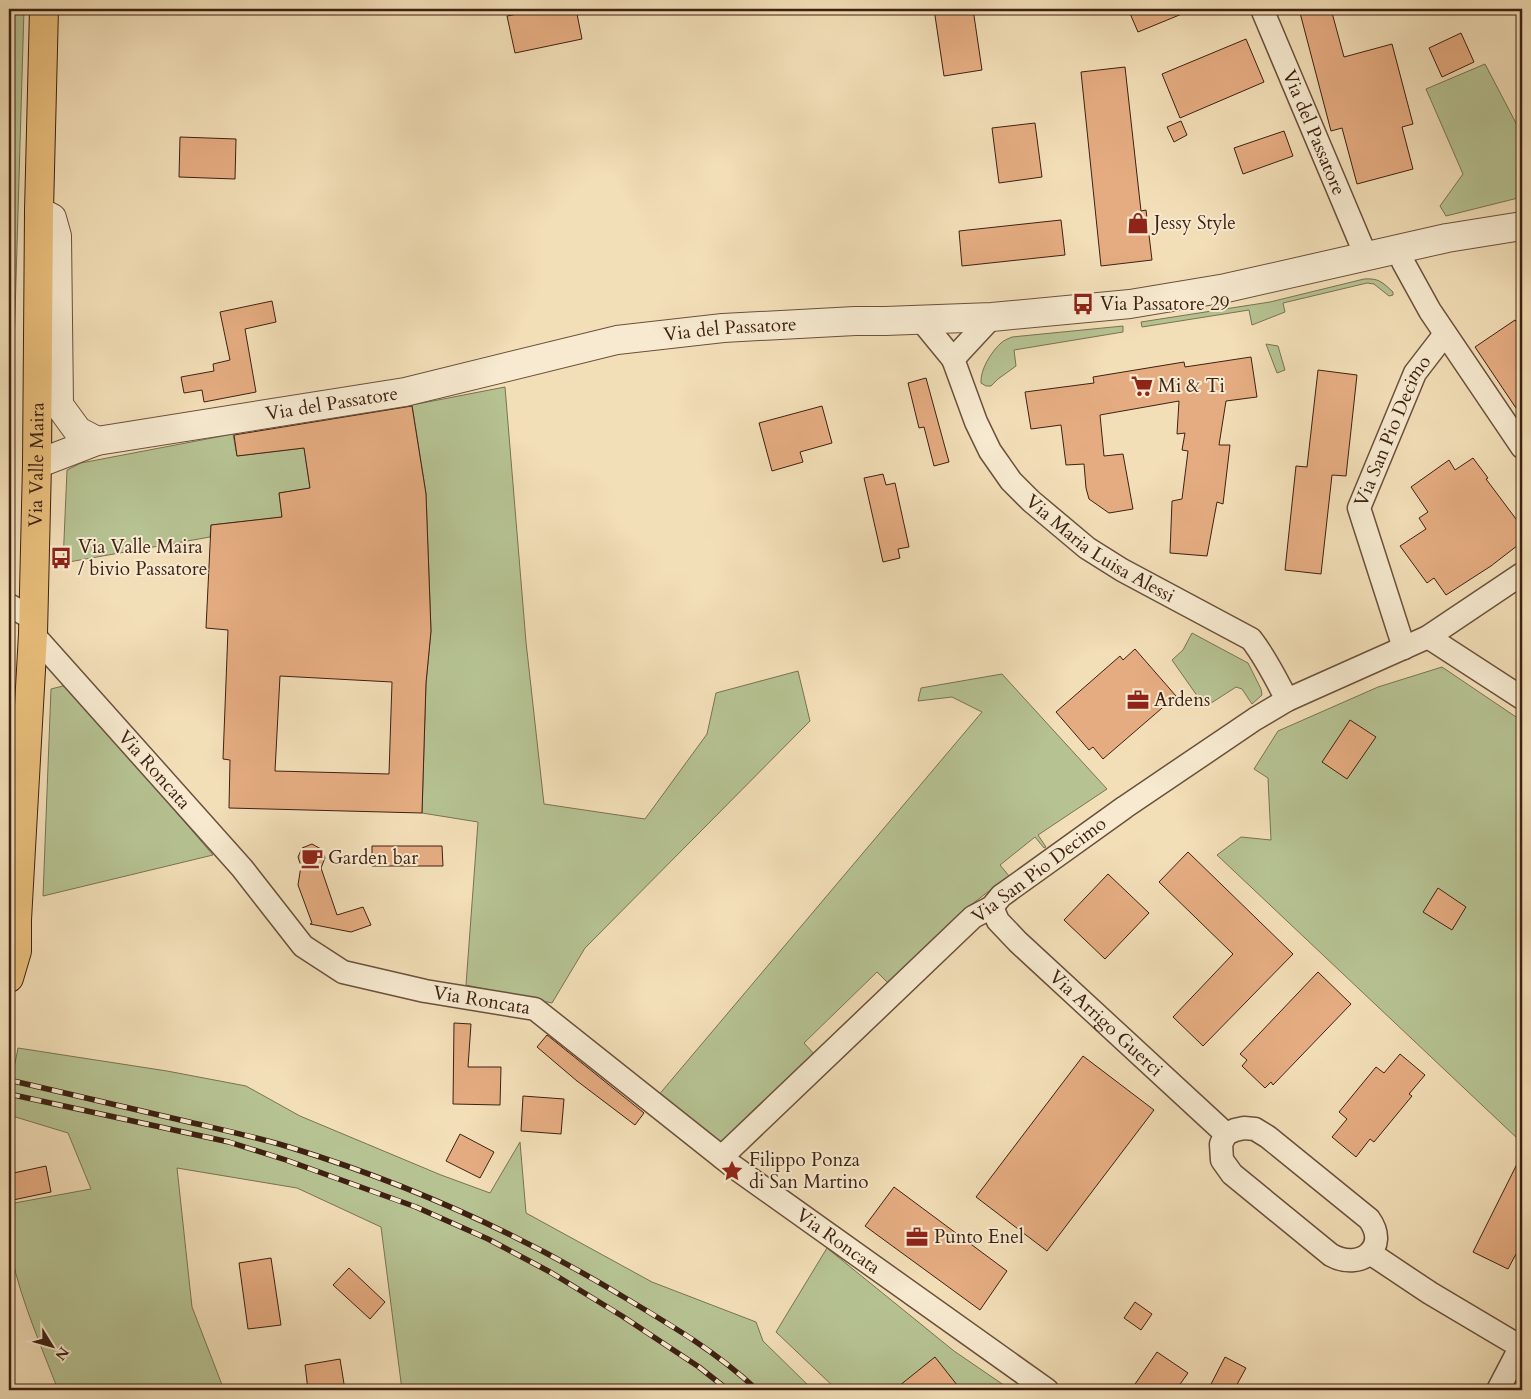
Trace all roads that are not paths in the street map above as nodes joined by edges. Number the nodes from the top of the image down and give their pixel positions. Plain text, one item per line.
1 (44, 9) edge
2 (1262, 9) edge
3 (39, 212) junction
4 (1522, 226) edge
5 (1401, 248) junction
6 (1366, 256) junction
7 (992, 317) junction
8 (921, 320) junction
9 (1445, 334) junction
10 (953, 359) junction
11 (98, 441) junction
12 (1522, 447) edge
13 (37, 464) junction
14 (1522, 574) edge
15 (9, 605) edge
16 (33, 626) junction
17 (1428, 637) junction
18 (1404, 648) junction
19 (1522, 698) edge
20 (1287, 700) junction
21 (992, 907) junction
22 (13, 925) edge
23 (9, 978) edge
24 (1226, 1134) junction
25 (723, 1158) junction
26 (1370, 1253) junction
27 (1521, 1346) edge
28 (1047, 1390) edge
29 (1498, 1390) edge

1 - 3 main road, Via Valle Maira
2 - 6 street, Via del Passatore
3 - 11 street
3 - 13 main road, Via Valle Maira
4 - 5 street, Via del Passatore
5 - 6 street, Via del Passatore
5 - 9 street, Via San Pio Decimo
6 - 7 street, Via del Passatore
7 - 8 street, Via del Passatore
7 - 10 street
8 - 10 street, Via Maria Luisa Alessi
8 - 11 street, Via del Passatore
9 - 12 street, Via San Pio Decimo
9 - 18 street, Via San Pio Decimo
10 - 20 street, Via Maria Luisa Alessi
11 - 13 street, Via del Passatore
13 - 16 main road, Via Valle Maira
14 - 17 street, Via San Pio Decimo
15 - 16 street, Via Roncata
16 - 22 main road, Via Valle Maira
16 - 25 street, Via Roncata
17 - 18 street, Via San Pio Decimo
17 - 19 street
18 - 20 street, Via San Pio Decimo
20 - 21 street, Via San Pio Decimo
21 - 24 street, Via Arrigo Guerci
21 - 25 street, Via San Pio Decimo
22 - 23 main road, Via Valle Maira
24 - 26 street
24 - 26 street
25 - 28 street, Via Roncata
26 - 27 street
27 - 29 street

